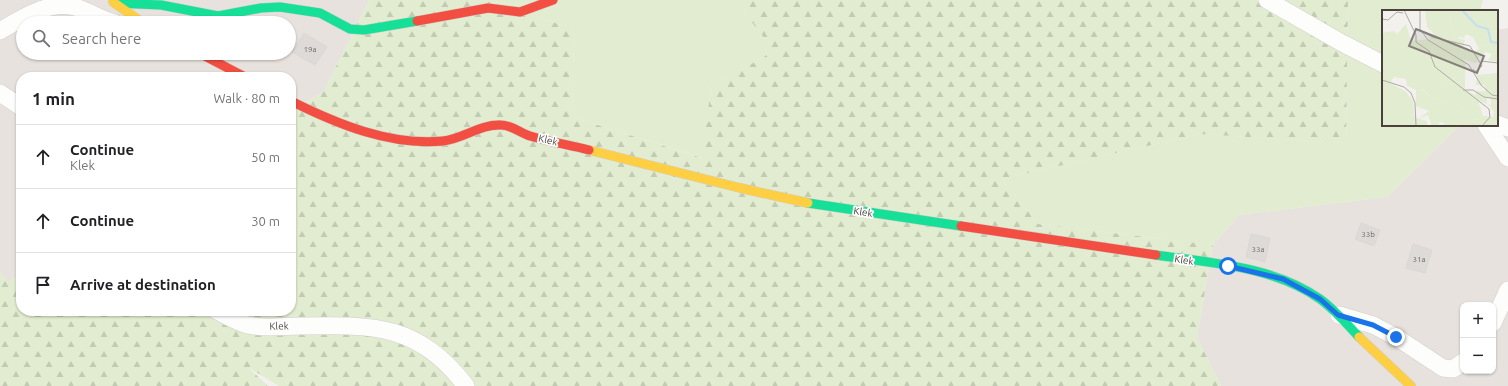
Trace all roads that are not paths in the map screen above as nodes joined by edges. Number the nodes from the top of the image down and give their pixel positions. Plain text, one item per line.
1 (553, 0) edge
2 (1267, 0) edge
3 (112, 2) edge
4 (27, 16) edge
5 (95, 16) edge
6 (133, 16) edge
7 (16, 22) edge
8 (0, 32) edge
9 (212, 60) edge
10 (1382, 63) edge
11 (235, 72) edge
12 (0, 93) edge
13 (16, 104) edge
14 (296, 104) edge
15 (1498, 124) edge
16 (1487, 126) edge
17 (1508, 128) edge
18 (1508, 158) edge
19 (1508, 290) edge
20 (1338, 315) junction
21 (228, 316) edge
22 (1496, 316) edge
23 (1460, 364) edge
24 (466, 386) edge
25 (1411, 386) edge

1 - 3 street
2 - 10 street
3 - 6 street
4 - 5 street
7 - 8 street
9 - 11 street
12 - 13 street
14 - 20 street, Klek
15 - 17 street
16 - 18 street
19 - 22 street
20 - 23 street
20 - 25 street, Klek
21 - 24 street, Klek

